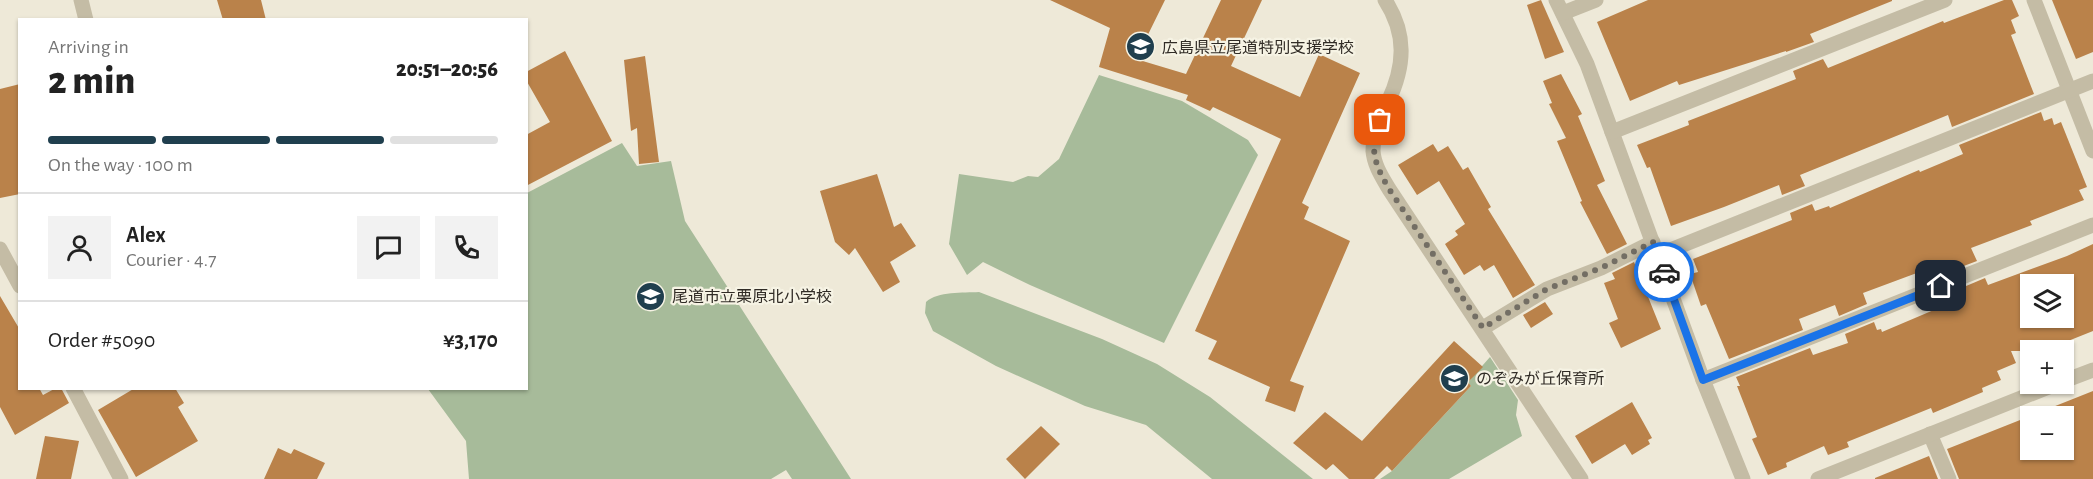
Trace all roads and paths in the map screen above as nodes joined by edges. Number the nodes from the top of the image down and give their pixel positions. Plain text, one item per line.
1 (81, 0) edge
2 (1385, 0) edge
3 (1596, 0) edge
4 (1945, 0) edge
5 (2034, 0) edge
6 (1559, 7) edge
7 (86, 18) edge
8 (2093, 81) edge
9 (2068, 91) junction
10 (1612, 132) junction
11 (2093, 151) edge
12 (2093, 225) edge
13 (0, 249) edge
14 (1656, 249) junction
15 (18, 282) edge
16 (1483, 328) junction
17 (2093, 370) edge
18 (2074, 377) edge
19 (1703, 380) junction
20 (74, 390) edge
21 (2031, 394) edge
22 (1930, 434) junction
23 (121, 479) edge
24 (1581, 479) edge
25 (1743, 479) edge
26 (1818, 479) edge
27 (1949, 479) edge

1 - 7 street
2 - 16 street
3 - 6 street
4 - 10 street
5 - 9 street
6 - 10 street
8 - 9 street
9 - 11 street
9 - 14 street
10 - 14 street
12 - 19 street
13 - 15 street
14 - 16 street
14 - 19 street
16 - 24 street
17 - 18 street
19 - 25 street
20 - 23 street
21 - 22 street
22 - 26 street
22 - 27 street

